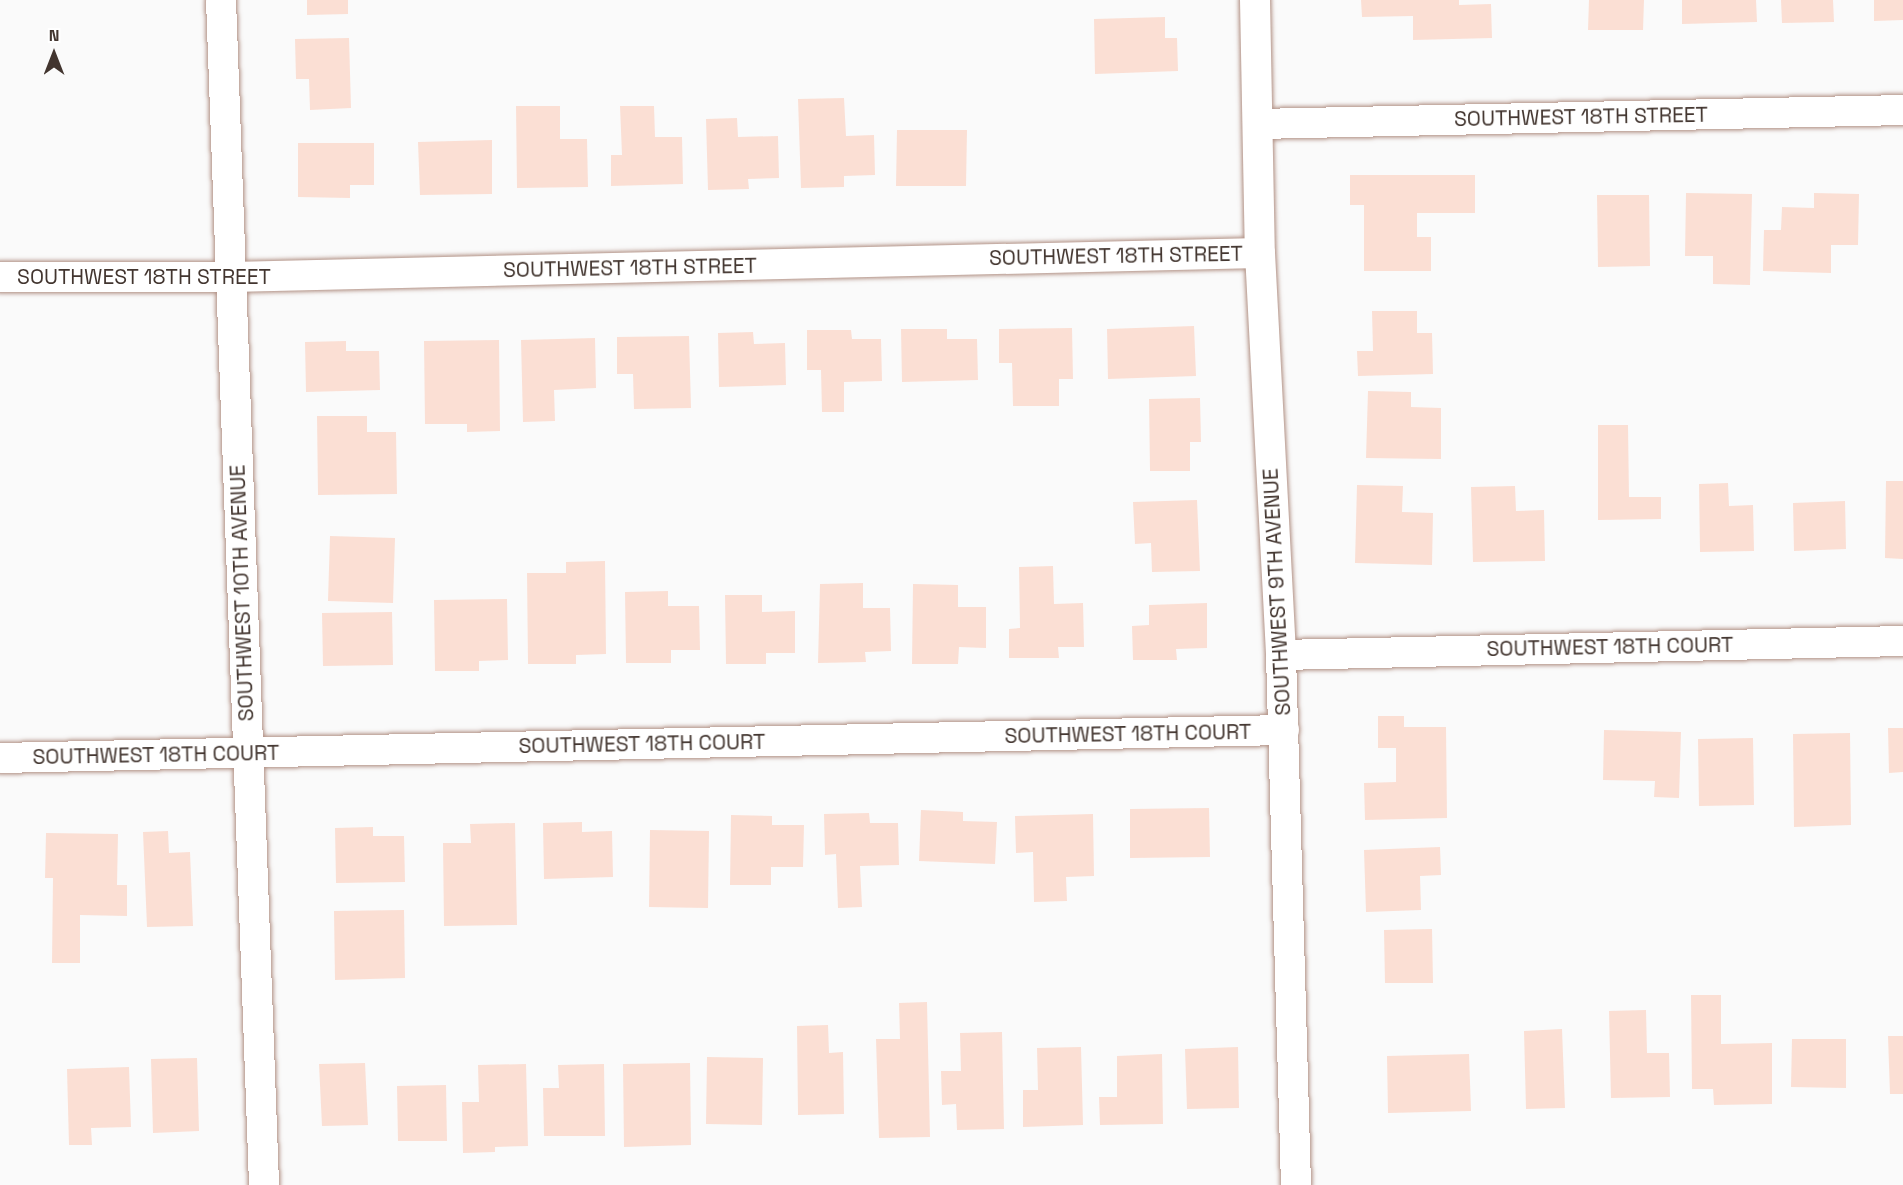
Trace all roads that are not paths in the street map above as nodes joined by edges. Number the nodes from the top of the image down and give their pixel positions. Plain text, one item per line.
1 (221, 0) edge
2 (1255, 0) edge
3 (1903, 110) edge
4 (1258, 124) junction
5 (1260, 253) junction
6 (0, 277) edge
7 (231, 277) junction
8 (1903, 641) edge
9 (1281, 655) junction
10 (1284, 730) junction
11 (247, 753) junction
12 (0, 758) edge
13 (264, 1185) edge
14 (1296, 1185) edge

1 - 7 street, SOUTHWEST 10TH AVENUE
2 - 4 street, SOUTHWEST 9TH AVENUE
3 - 4 street, SOUTHWEST 18TH STREET
4 - 5 street, SOUTHWEST 9TH AVENUE
5 - 7 street, SOUTHWEST 18TH STREET
5 - 9 street, SOUTHWEST 9TH AVENUE
6 - 7 street, SOUTHWEST 18TH STREET
7 - 11 street, SOUTHWEST 10TH AVENUE
8 - 9 street, SOUTHWEST 18TH COURT
9 - 10 street, SOUTHWEST 9TH AVENUE
10 - 11 street, SOUTHWEST 18TH COURT
10 - 14 street, SOUTHWEST 9TH AVENUE
11 - 12 street, SOUTHWEST 18TH COURT
11 - 13 street, SOUTHWEST 10TH AVENUE

